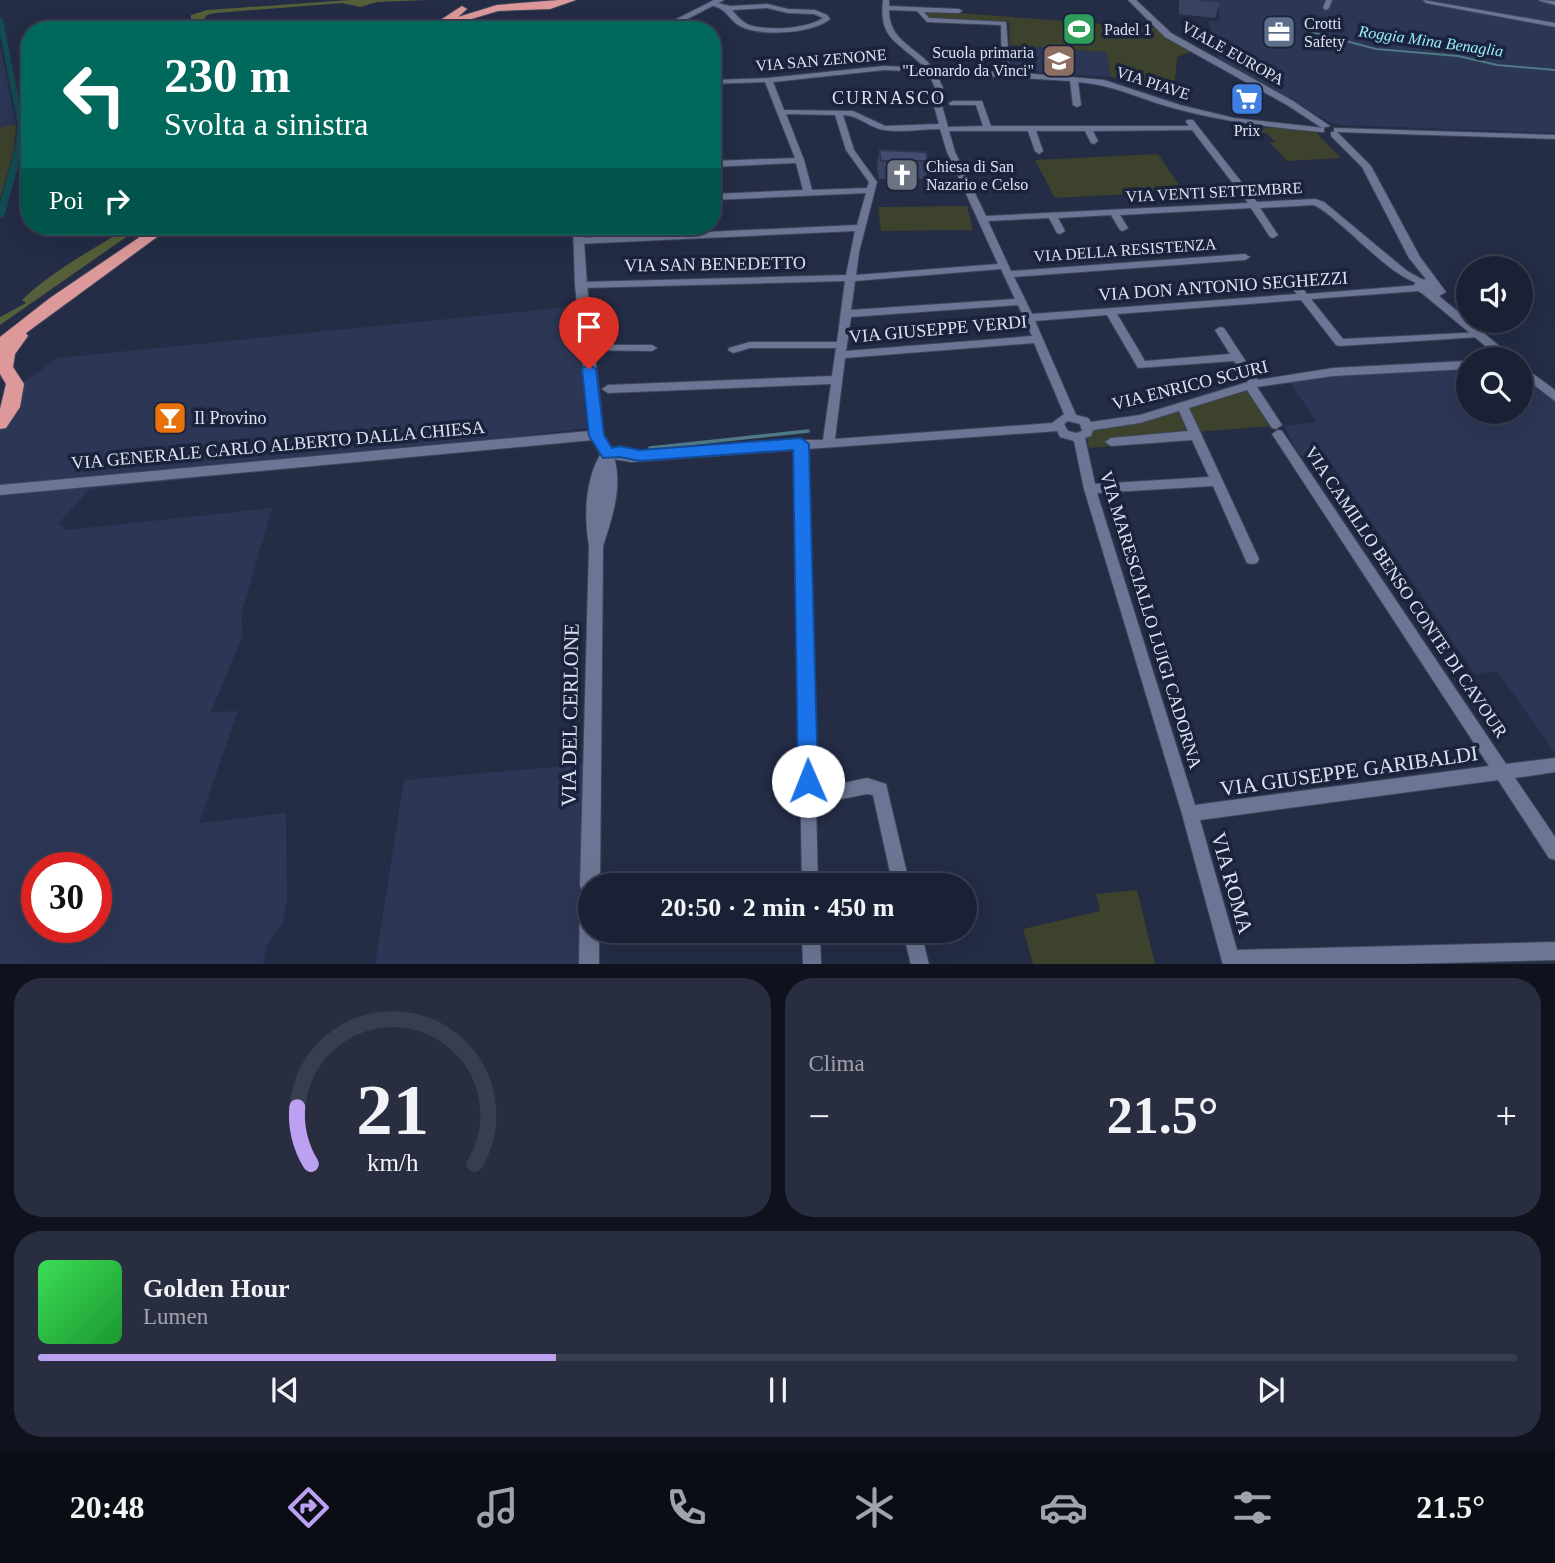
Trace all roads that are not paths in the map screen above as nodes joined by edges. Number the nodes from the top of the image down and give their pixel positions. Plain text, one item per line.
1 (470, 0) edge
2 (478, 0) edge
3 (489, 0) edge
4 (510, 0) edge
5 (571, 0) edge
6 (1132, 0) edge
7 (1542, 0) edge
8 (1426, 1) edge
9 (767, 3) edge
10 (1555, 3) edge
11 (719, 4) edge
12 (886, 4) edge
13 (530, 7) junction
14 (919, 9) junction
15 (959, 11) dead end
16 (455, 16) junction
17 (446, 21) edge
18 (450, 21) edge
19 (680, 21) edge
20 (1555, 25) edge
21 (933, 69) junction
22 (1006, 74) junction
23 (1074, 79) junction
24 (768, 80) junction
25 (721, 82) edge
26 (953, 103) dead end
27 (1077, 105) dead end
28 (1178, 107) junction
29 (782, 112) junction
30 (838, 113) junction
31 (945, 128) junction
32 (988, 128) junction
33 (1031, 128) junction
34 (1088, 128) junction
35 (1194, 128) junction
36 (1329, 130) junction
37 (1555, 137) edge
38 (1094, 141) dead end
39 (1039, 152) dead end
40 (800, 160) junction
41 (721, 164) edge
42 (872, 190) junction
43 (808, 192) junction
44 (721, 197) edge
45 (1315, 202) joint
46 (1254, 205) junction
47 (1114, 213) junction
48 (1052, 216) junction
49 (982, 219) junction
50 (861, 228) junction
51 (1124, 228) dead end
52 (1060, 231) dead end
53 (721, 234) edge
54 (138, 235) edge
55 (151, 235) edge
56 (578, 235) edge
57 (709, 235) edge
58 (1273, 235) dead end
59 (578, 241) junction
60 (1245, 257) dead end
61 (1006, 270) junction
62 (850, 278) junction
63 (1290, 279) dead end
64 (581, 285) junction
65 (1429, 288) junction
66 (1304, 297) junction
67 (51, 300) junction
68 (1021, 302) junction
69 (1111, 312) junction
70 (1456, 313) edge
71 (845, 314) junction
72 (1028, 318) junction
73 (1220, 331) dead end
74 (1456, 333) edge
75 (1477, 333) edge
76 (5, 339) edge
77 (1038, 339) junction
78 (1494, 347) edge
79 (587, 348) junction
80 (652, 348) dead end
81 (733, 350) dead end
82 (841, 350) junction
83 (1237, 357) junction
84 (1456, 366) edge
85 (1533, 379) edge
86 (837, 380) junction
87 (1252, 385) junction
88 (608, 389) dead end
89 (6, 394) edge
90 (1555, 397) edge
91 (1184, 407) junction
92 (1071, 417) junction
93 (0, 423) edge
94 (1058, 426) junction
95 (1083, 432) junction
96 (1196, 435) junction
97 (597, 436) junction
98 (828, 442) junction
99 (1111, 442) dead end
100 (801, 444) junction
101 (608, 454) junction
102 (640, 456) joint
103 (1215, 481) junction
104 (1090, 489) junction
105 (0, 490) edge
106 (1252, 559) dead end
107 (1555, 765) edge
108 (1501, 772) junction
109 (809, 799) junction
110 (1190, 814) junction
111 (1555, 852) edge
112 (590, 873) edge
113 (810, 873) edge
114 (899, 873) edge
115 (589, 943) edge
116 (811, 943) edge
117 (915, 943) edge
118 (1555, 951) edge
119 (1231, 962) edge
120 (589, 964) edge
121 (812, 964) edge
122 (920, 964) edge

1 - 16 highway
2 - 16 highway
3 - 16 highway
4 - 13 highway
5 - 13 highway
6 - 36 street, VIALE EUROPA
7 - 10 street
8 - 20 street
9 - 11 street
9 - 11 street
11 - 19 street
12 - 14 street
12 - 21 street
13 - 16 highway
14 - 15 street
14 - 22 street
16 - 17 highway
16 - 18 highway
21 - 22 street, VIA PIAVE
21 - 24 street, VIA SAN ZENONE
21 - 31 street
22 - 23 street, VIA PIAVE
23 - 27 street
23 - 28 street, VIA PIAVE
24 - 25 street, VIA SAN ZENONE
24 - 29 street
26 - 32 street
28 - 35 street
28 - 36 street, VIA PIAVE
29 - 30 street
29 - 40 street
30 - 31 street
30 - 42 street
31 - 32 street
31 - 49 street
32 - 33 street
33 - 34 street
33 - 39 street
34 - 35 street
34 - 38 street
35 - 46 street
36 - 37 street, VIA PIAVE
36 - 65 street, VIALE EUROPA
40 - 41 street
40 - 43 street
42 - 43 street
42 - 50 street
43 - 44 street
45 - 46 street, VIA VENTI SETTEMBRE
45 - 65 street
46 - 47 street, VIA VENTI SETTEMBRE
46 - 58 street
47 - 48 street, VIA VENTI SETTEMBRE
47 - 51 street, VIA VENTI SETTEMBRE
48 - 49 street, VIA VENTI SETTEMBRE
48 - 52 street
49 - 61 street
50 - 53 street
50 - 62 street
54 - 67 highway
55 - 67 highway
56 - 59 street
57 - 59 street
59 - 64 street
60 - 61 street, VIA DELLA RESISTENZA
61 - 62 street, VIA DELLA RESISTENZA
61 - 68 street
62 - 64 street, VIA SAN BENEDETTO
62 - 71 street
63 - 66 street
64 - 79 street
65 - 66 street, VIA DON ANTONIO SEGHEZZI
65 - 70 street, VIALE EUROPA
66 - 69 street, VIA DON ANTONIO SEGHEZZI
66 - 74 street
67 - 76 highway
68 - 71 street
68 - 72 street
69 - 72 street, VIA DON ANTONIO SEGHEZZI
69 - 83 street
71 - 82 street
72 - 77 street
73 - 83 street, VIA CAMILLO BENSO CONTE DI CAVOUR
75 - 78 street, VIALE EUROPA
76 - 89 highway
77 - 82 street, VIA GIUSEPPE VERDI
77 - 92 street
79 - 80 street
79 - 97 street
81 - 82 street, VIA GIUSEPPE VERDI
82 - 86 street
83 - 87 street, VIA CAMILLO BENSO CONTE DI CAVOUR
84 - 87 street, VIA ENRICO SCURI
85 - 90 street
86 - 88 street
86 - 98 street
87 - 91 street, VIA ENRICO SCURI
87 - 108 street, VIA CAMILLO BENSO CONTE DI CAVOUR
89 - 93 highway
91 - 95 street, VIA ENRICO SCURI
91 - 96 street
92 - 94 street
92 - 95 street
94 - 95 street
94 - 98 street
95 - 104 street, VIA MARESCIALLO LUIGI CADORNA
96 - 99 street
96 - 103 street
97 - 101 street
97 - 105 street, VIA GENERALE CARLO ALBERTO DALLA CHIESA
98 - 100 street
100 - 102 street
100 - 109 street
101 - 102 street
101 - 112 street, VIA DEL CERLONE
103 - 104 street
103 - 106 street
104 - 110 street, VIA MARESCIALLO LUIGI CADORNA
107 - 108 street, VIA GIUSEPPE GARIBALDI
108 - 110 street, VIA GIUSEPPE GARIBALDI
108 - 111 street
109 - 113 street
109 - 114 street
110 - 119 street, VIA ROMA
115 - 120 street
116 - 121 street
117 - 122 street
118 - 119 street

